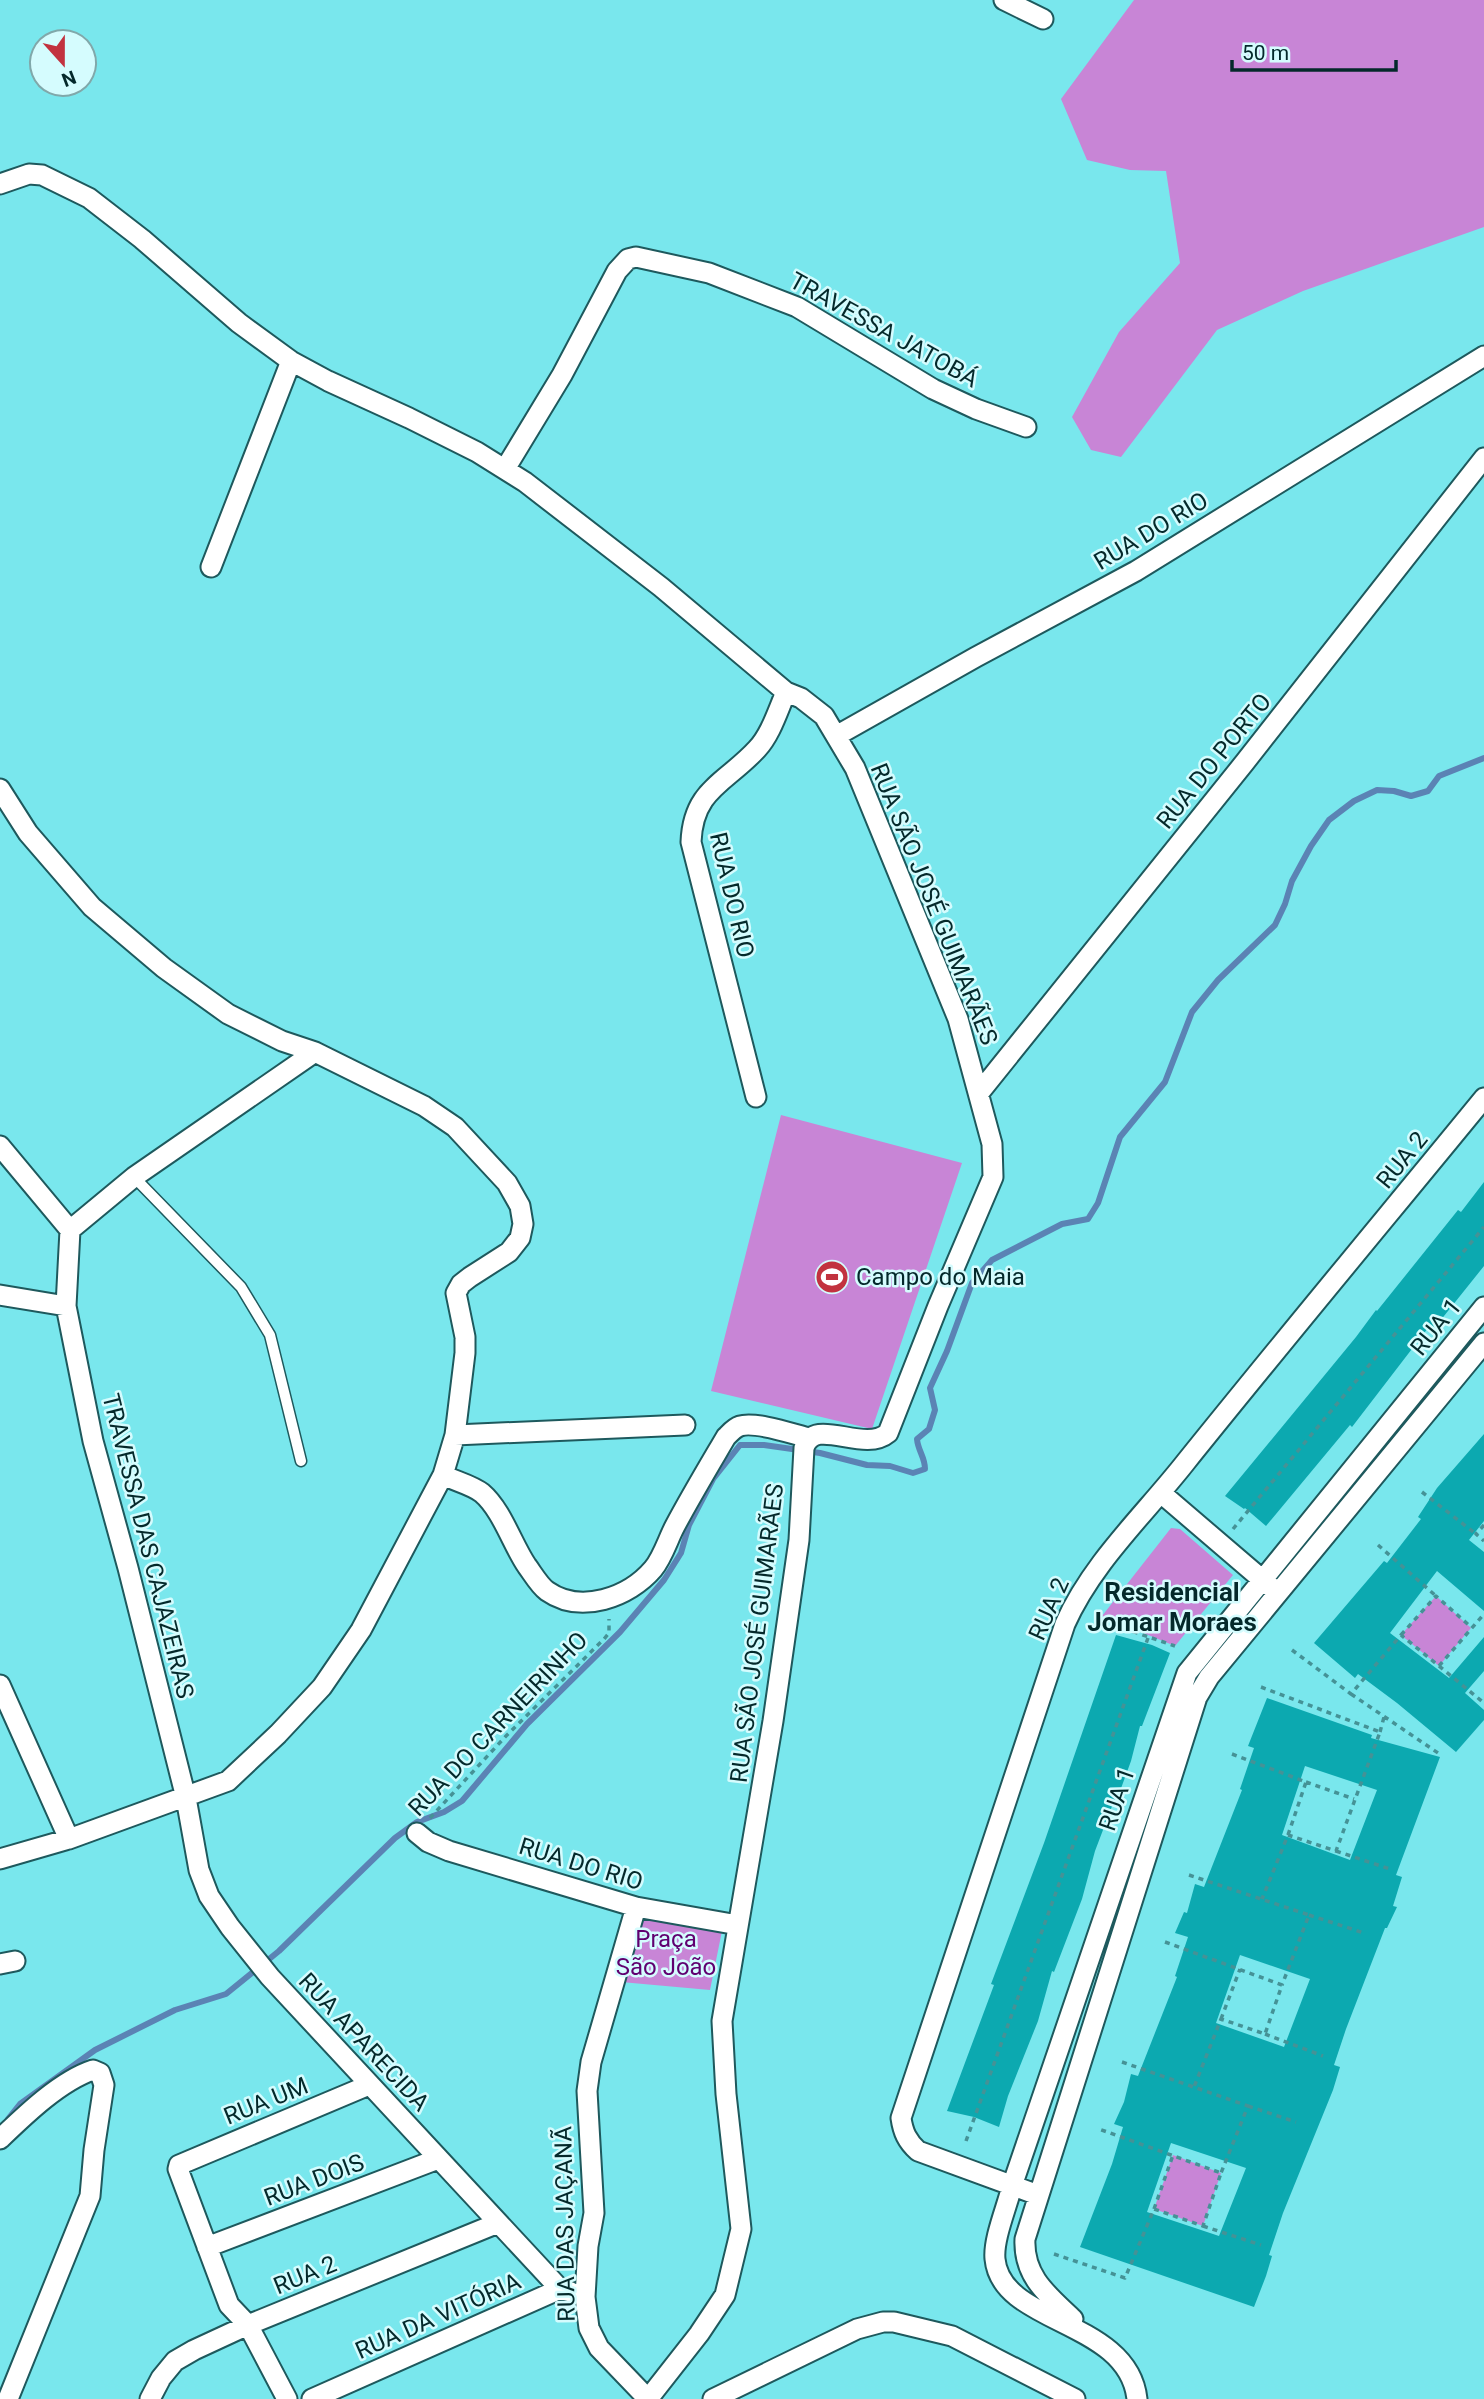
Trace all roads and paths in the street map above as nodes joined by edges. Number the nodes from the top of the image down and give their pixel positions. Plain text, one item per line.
1 (1004, 0) edge
2 (1043, 19) dead end
3 (0, 184) edge
4 (1484, 356) edge
5 (291, 361) junction
6 (1026, 427) dead end
7 (1484, 458) edge
8 (505, 469) junction
9 (211, 567) dead end
10 (786, 692) junction
11 (836, 736) junction
12 (0, 789) edge
13 (315, 1052) junction
14 (979, 1093) junction
15 (756, 1097) dead end
16 (1484, 1098) edge
17 (0, 1146) edge
18 (134, 1177) junction
19 (1484, 1227) edge
20 (70, 1230) junction
21 (0, 1295) edge
22 (66, 1306) junction
23 (1484, 1307) edge
24 (1484, 1343) edge
25 (685, 1425) dead end
26 (455, 1434) junction
27 (805, 1450) junction
28 (301, 1461) dead end
29 (443, 1475) junction
30 (1422, 1492) dead end
31 (1161, 1493) junction
32 (1484, 1525) edge
33 (1476, 1534) junction
34 (1228, 1535) dead end
35 (1484, 1541) edge
36 (1378, 1545) dead end
37 (1270, 1587) junction
38 (1436, 1596) junction
39 (606, 1599) junction
40 (1484, 1614) edge
41 (1114, 1625) dead end
42 (1471, 1628) junction
43 (1401, 1635) junction
44 (1148, 1638) junction
45 (1175, 1646) dead end
46 (1292, 1650) dead end
47 (1439, 1666) junction
48 (0, 1685) edge
49 (1261, 1687) dead end
50 (1352, 1694) junction
51 (1484, 1703) edge
52 (1384, 1717) junction
53 (1380, 1732) junction
54 (1232, 1754) dead end
55 (1441, 1755) dead end
56 (1306, 1782) junction
57 (186, 1798) junction
58 (1355, 1799) junction
59 (417, 1833) joint
60 (1288, 1835) junction
61 (69, 1839) junction
62 (1336, 1851) junction
63 (0, 1859) edge
64 (1390, 1869) dead end
65 (1189, 1875) dead end
66 (1262, 1899) junction
67 (636, 1907) junction
68 (1309, 1915) junction
69 (738, 1925) junction
70 (1364, 1933) dead end
71 (1165, 1942) dead end
72 (1240, 1969) junction
73 (1283, 1985) junction
74 (1221, 2019) junction
75 (1265, 2034) junction
76 (1323, 2056) dead end
77 (1122, 2062) dead end
78 (369, 2085) junction
79 (1194, 2087) junction
80 (1248, 2106) junction
81 (1296, 2122) dead end
82 (1099, 2129) dead end
83 (0, 2139) edge
84 (966, 2141) dead end
85 (1173, 2155) junction
86 (438, 2159) junction
87 (1222, 2173) junction
88 (1012, 2186) junction
89 (1038, 2195) junction
90 (1154, 2209) junction
91 (498, 2223) junction
92 (1203, 2226) junction
93 (1261, 2245) dead end
94 (207, 2247) junction
95 (1054, 2254) dead end
96 (560, 2289) junction
97 (585, 2297) junction
98 (248, 2325) junction
99 (1097, 2342) junction
100 (8, 2399) edge
101 (150, 2399) edge
102 (287, 2399) edge
103 (312, 2399) edge
104 (648, 2399) edge
105 (713, 2399) edge
106 (1075, 2399) edge
107 (1138, 2399) edge

1 - 2 street
3 - 5 street, RUA SÃO JOSÉ GUIMARÃES
4 - 11 street, RUA DO RIO
5 - 8 street, RUA SÃO JOSÉ GUIMARÃES
5 - 9 street
6 - 8 street, TRAVESSA JATOBÁ
7 - 14 street, RUA DO PORTO
8 - 10 street, RUA SÃO JOSÉ GUIMARÃES
10 - 11 street, RUA SÃO JOSÉ GUIMARÃES
10 - 15 street, RUA DO RIO
11 - 14 street, RUA SÃO JOSÉ GUIMARÃES
12 - 13 street
13 - 18 street
13 - 26 street
14 - 27 street, RUA SÃO JOSÉ GUIMARÃES
16 - 31 street, RUA 2
17 - 20 street
18 - 20 street
18 - 28 lane
19 - 34 path
20 - 22 street, TRAVESSA DAS CAJAZEIRAS
21 - 22 street
22 - 57 street, TRAVESSA DAS CAJAZEIRAS
23 - 37 street, RUA 1
24 - 37 street, RUA 1
25 - 26 street
26 - 29 street
27 - 39 street
27 - 69 street, RUA SÃO JOSÉ GUIMARÃES
29 - 39 street
29 - 57 street
30 - 33 path
31 - 37 street
31 - 88 street, RUA 2
32 - 33 path
33 - 35 path
36 - 38 path
37 - 88 street, RUA 1
37 - 89 street, RUA 1
38 - 42 path
38 - 43 path
39 - 59 path, RUA DO CARNEIRINHO
40 - 42 path
41 - 44 path
42 - 47 path
43 - 47 path
43 - 50 path
44 - 45 path
44 - 84 path
46 - 50 path
47 - 51 path
48 - 61 street
49 - 53 path
50 - 52 path
52 - 53 path
52 - 55 path
53 - 58 path
54 - 56 path
56 - 58 path
56 - 60 path
57 - 61 street
57 - 78 street, RUA APARECIDA
58 - 62 path
59 - 67 street, RUA DO RIO
60 - 62 path
60 - 66 path
61 - 63 street
62 - 64 path
65 - 66 path
66 - 68 path
67 - 69 street, RUA DO RIO
67 - 97 street, RUA DAS JAÇANÃ
68 - 70 path
68 - 73 path
69 - 104 street, RUA SÃO JOSÉ GUIMARÃES
71 - 72 path
72 - 73 path
72 - 74 path
73 - 75 path
74 - 75 path
74 - 79 path
75 - 76 path
77 - 79 path
78 - 86 street, RUA APARECIDA
78 - 94 street, RUA UM
79 - 80 path
80 - 81 path
80 - 87 path
82 - 85 path
83 - 100 street
85 - 87 path
85 - 90 path
86 - 91 street, RUA APARECIDA
86 - 94 street, RUA DOIS
87 - 92 path
88 - 89 street, RUA 2
88 - 99 street, RUA 1
89 - 99 street, RUA 1
90 - 92 path
90 - 95 path
91 - 96 street, RUA APARECIDA
91 - 98 street, RUA 2
92 - 93 path
94 - 98 street
96 - 97 street, RUA DA VITÓRIA
96 - 103 street, RUA DA VITÓRIA
97 - 104 street, RUA DAS JAÇANÃ
98 - 101 street, RUA 2
98 - 102 street
99 - 107 street, RUA 1
105 - 106 street

